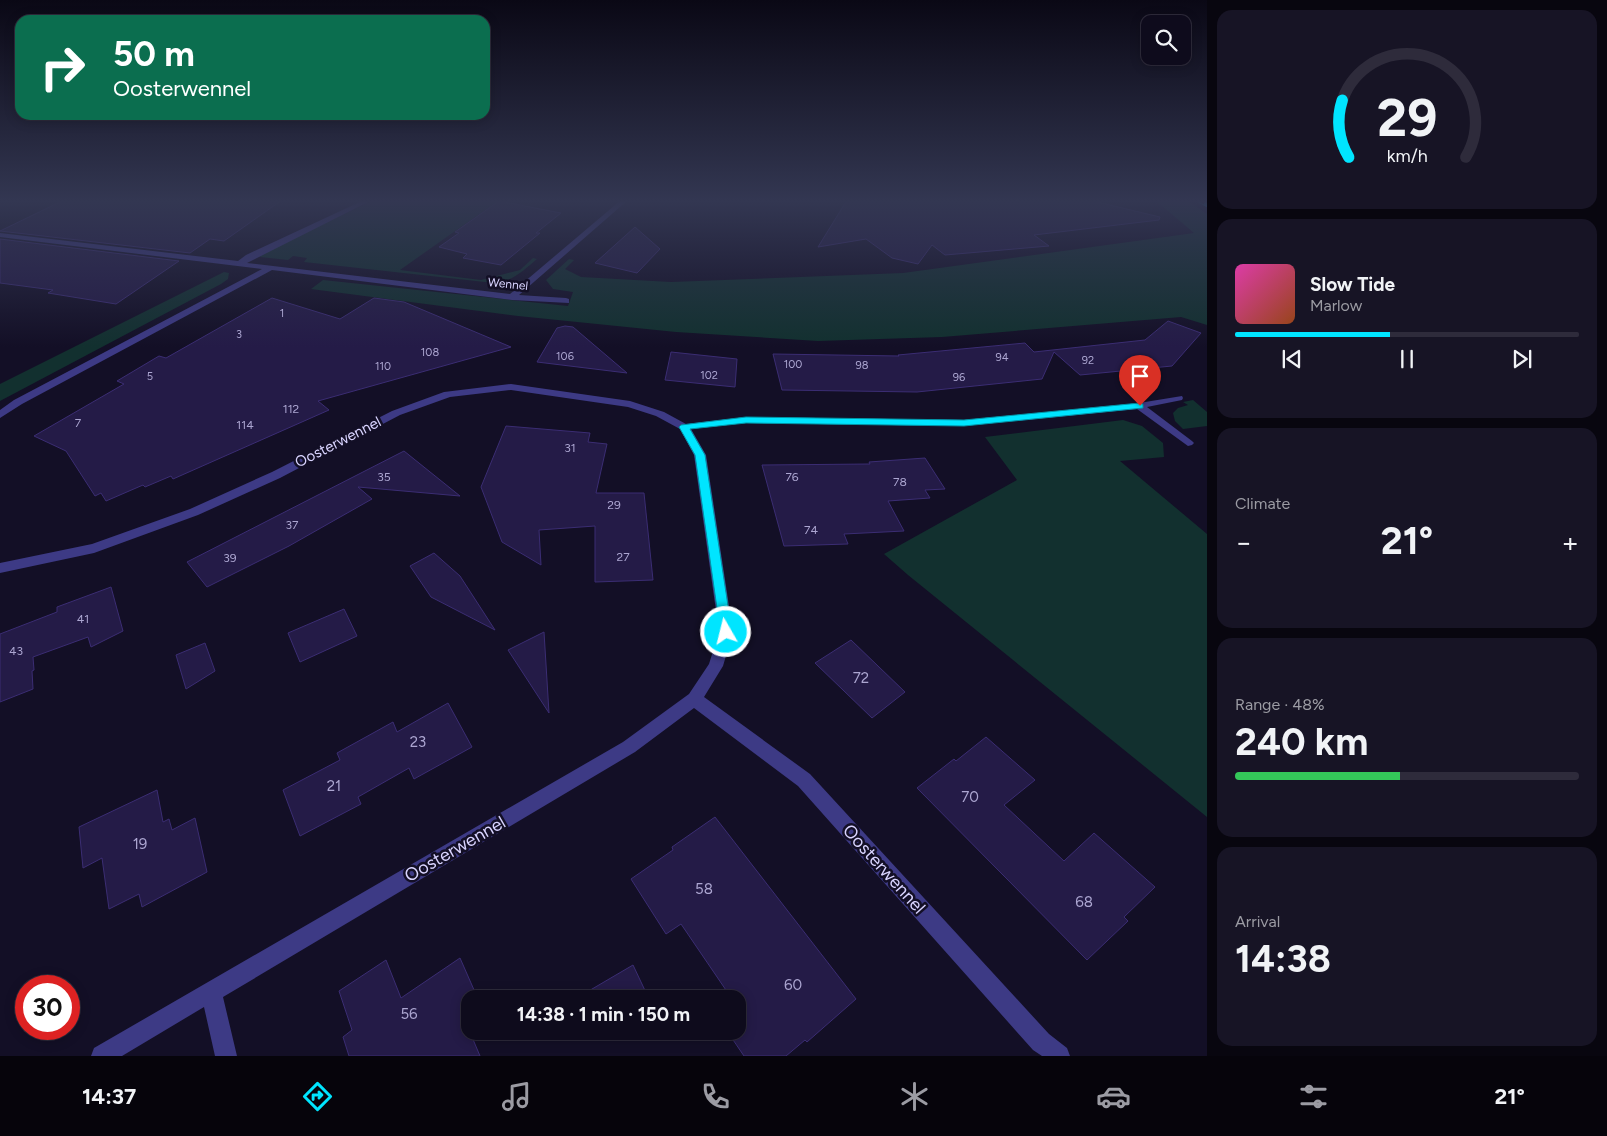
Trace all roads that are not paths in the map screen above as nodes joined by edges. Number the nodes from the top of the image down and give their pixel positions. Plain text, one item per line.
1 (118, 249) edge
2 (265, 249) edge
3 (568, 249) edge
4 (240, 264) junction
5 (270, 268) junction
6 (512, 298) junction
7 (566, 301) dead end
8 (1178, 398) dead end
9 (1140, 406) junction
10 (0, 415) edge
11 (684, 427) junction
12 (1188, 443) dead end
13 (0, 568) edge
14 (694, 698) junction
15 (211, 991) junction
16 (102, 1056) edge
17 (226, 1056) edge
18 (1059, 1056) edge

1 - 4 street, Wennel
2 - 4 street
3 - 6 street
4 - 5 street, Wennel
5 - 6 street, Wennel
5 - 10 street
6 - 7 street, Wennel
8 - 9 street
9 - 11 street
9 - 12 street
11 - 13 street, Oosterwennel
11 - 14 street, Oosterwennel
14 - 15 street, Oosterwennel
14 - 18 street, Oosterwennel
15 - 16 street, Oosterwennel
15 - 17 street

